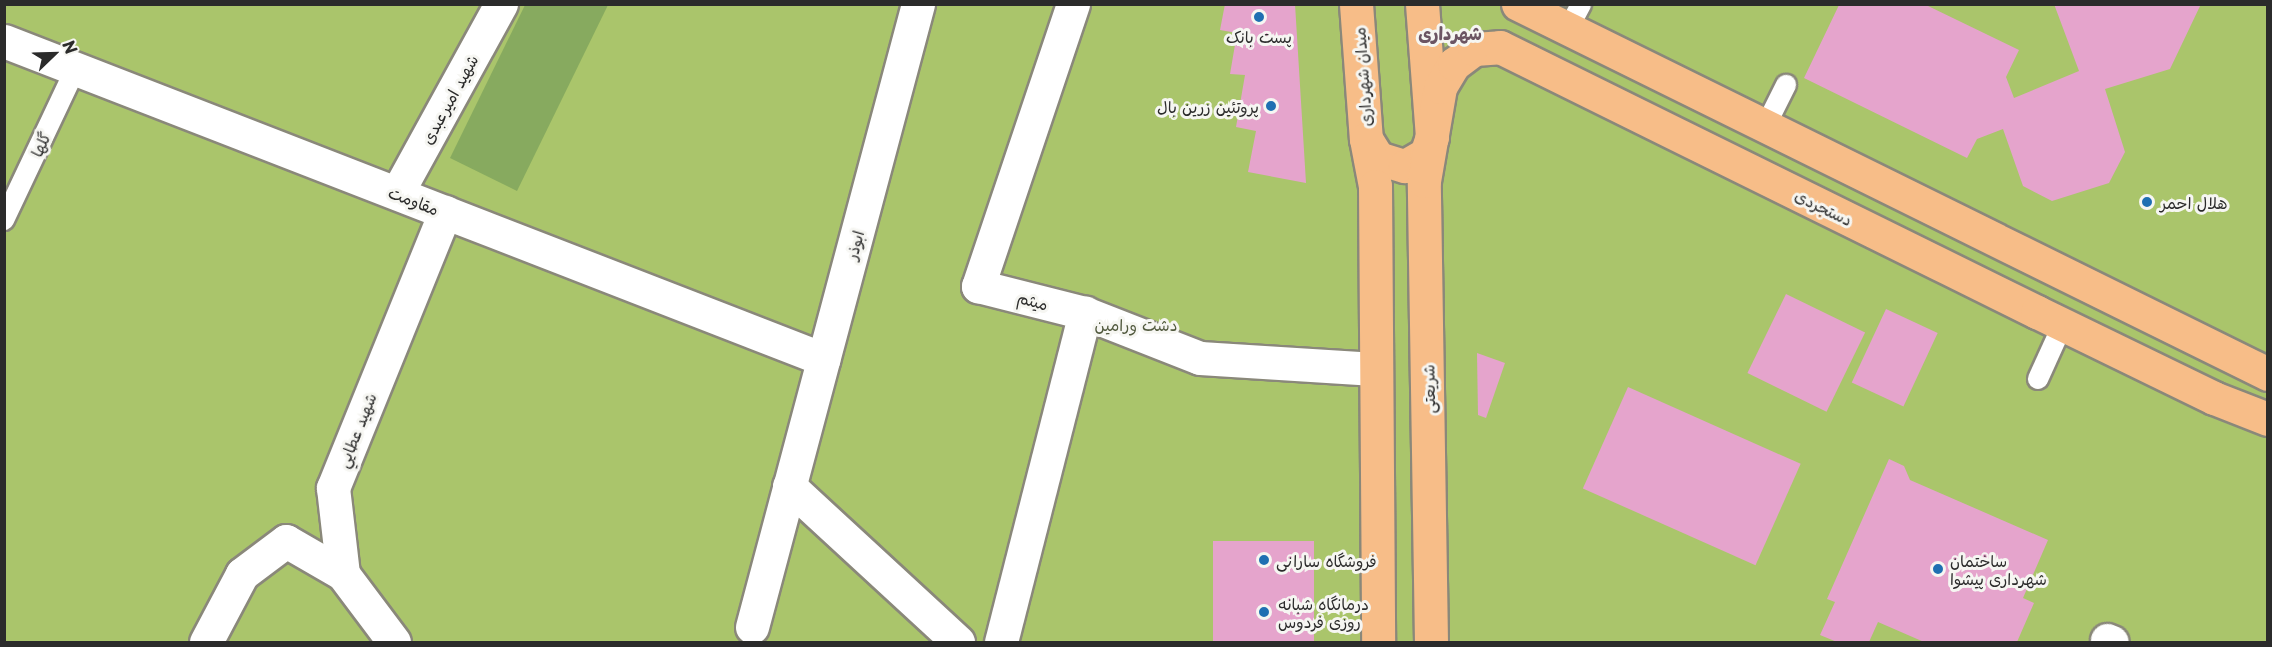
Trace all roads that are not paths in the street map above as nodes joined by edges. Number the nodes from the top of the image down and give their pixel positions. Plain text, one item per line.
1 (501, 4) edge
2 (918, 4) edge
3 (1073, 4) edge
4 (1356, 4) edge
5 (1422, 4) edge
6 (1518, 4) edge
7 (1575, 16) edge
8 (4, 41) edge
9 (76, 68) junction
10 (1554, 74) junction
11 (1786, 85) dead end
12 (1766, 125) junction
13 (1432, 137) junction
14 (1366, 139) junction
15 (397, 193) junction
16 (445, 212) junction
17 (4, 220) edge
18 (2057, 270) junction
19 (2106, 296) junction
20 (1084, 313) junction
21 (2062, 324) junction
22 (823, 359) junction
23 (1375, 369) junction
24 (2268, 374) edge
25 (2038, 379) dead end
26 (2268, 419) edge
27 (789, 486) junction
28 (343, 574) junction
29 (752, 627) dead end
30 (206, 642) edge
31 (394, 642) edge
32 (958, 642) edge
33 (1001, 642) edge
34 (1378, 642) edge
35 (1431, 642) edge

1 - 15 street, شهید امیرعبدی
2 - 22 street, ابوذر
3 - 20 street, میثم
4 - 14 main road, میدان شهرداری
5 - 13 main road
6 - 7 main road
7 - 10 main road
7 - 12 main road
8 - 9 street, مقاومت
9 - 15 street, مقاومت
9 - 17 lane, گلها
10 - 13 main road, دستجردی
10 - 21 main road, دستجردی
11 - 12 lane
12 - 18 main road
13 - 14 main road, میدان شهرداری
13 - 35 main road, شریعتی
14 - 23 main road
15 - 16 street, مقاومت
16 - 22 street, مقاومت
16 - 28 street, شهيد عطايي
18 - 19 main road
18 - 21 main road
19 - 21 main road
19 - 24 main road
20 - 23 street, میثم
20 - 33 street
21 - 25 lane
21 - 26 main road, دستجردی
22 - 27 street, ابوذر
23 - 34 main road
27 - 29 street, ابوذر
27 - 32 street
28 - 30 street
28 - 31 street

